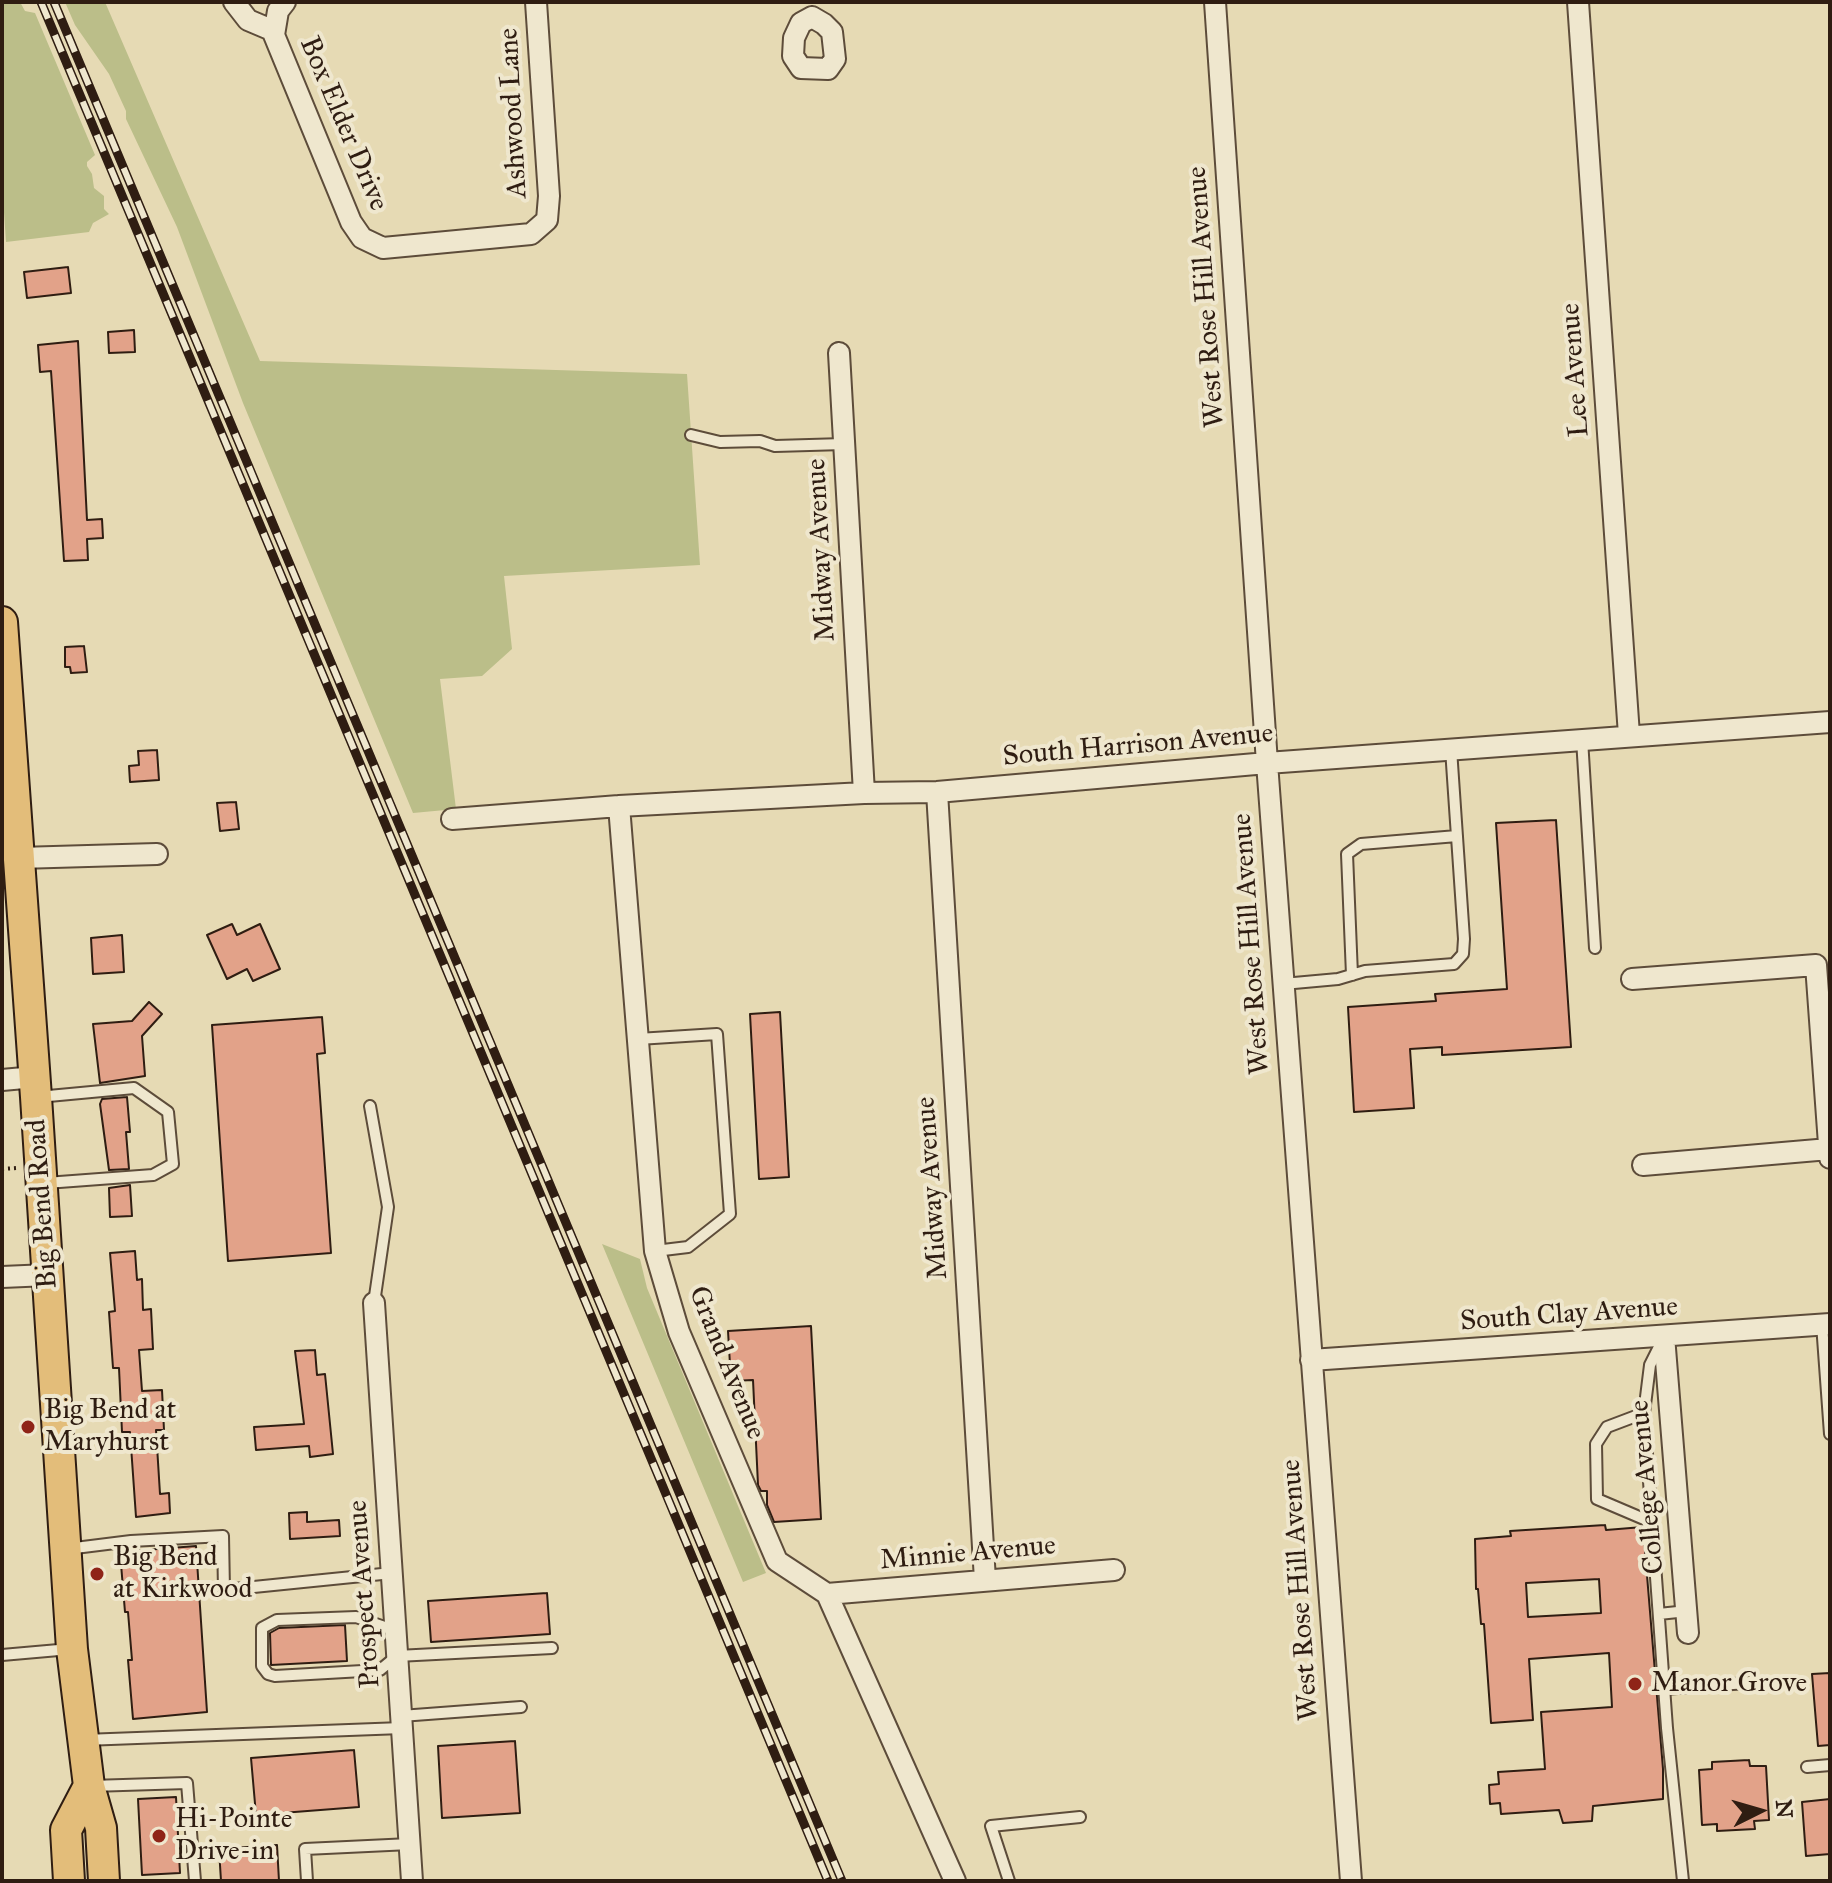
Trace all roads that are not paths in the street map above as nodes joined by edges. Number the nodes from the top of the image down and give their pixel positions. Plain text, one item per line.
1 (234, 2) edge
2 (285, 2) edge
3 (536, 2) edge
4 (1215, 2) edge
5 (1578, 2) edge
6 (274, 31) junction
7 (547, 220) joint
8 (839, 353) dead end
9 (691, 435) dead end
10 (844, 444) junction
11 (2, 622) edge
12 (1830, 722) edge
13 (1629, 735) junction
14 (1582, 739) junction
15 (1451, 749) junction
16 (1267, 763) junction
17 (937, 792) junction
18 (864, 793) junction
19 (619, 806) junction
20 (452, 819) dead end
21 (1457, 836) junction
22 (157, 854) dead end
23 (19, 858) junction
24 (12, 914) edge
25 (1595, 948) dead end
26 (1352, 975) junction
27 (1632, 979) dead end
28 (1283, 984) junction
29 (638, 1039) junction
30 (2, 1080) edge
31 (36, 1087) junction
32 (370, 1106) dead end
33 (1829, 1149) edge
34 (1830, 1158) edge
35 (1643, 1165) dead end
36 (29, 1176) junction
37 (655, 1251) junction
38 (48, 1275) junction
39 (2, 1277) edge
40 (374, 1303) joint
41 (1826, 1324) edge
42 (1664, 1336) junction
43 (1311, 1360) junction
44 (1644, 1413) junction
45 (1830, 1434) edge
46 (1651, 1522) junction
47 (65, 1549) junction
48 (1114, 1570) dead end
49 (392, 1573) junction
50 (985, 1580) junction
51 (827, 1594) junction
52 (1687, 1611) junction
53 (1659, 1614) junction
54 (396, 1631) junction
55 (1688, 1633) dead end
56 (552, 1648) dead end
57 (72, 1649) junction
58 (2, 1655) edge
59 (397, 1656) junction
60 (1747, 1683) dead end
61 (1664, 1689) junction
62 (521, 1707) dead end
63 (402, 1722) junction
64 (83, 1740) junction
65 (1830, 1765) edge
66 (1807, 1767) dead end
67 (89, 1786) junction
68 (1080, 1817) dead end
69 (410, 1844) junction
70 (69, 1881) edge
71 (104, 1881) edge
72 (195, 1881) edge
73 (307, 1881) edge
74 (412, 1881) edge
75 (955, 1881) edge
76 (1009, 1881) edge
77 (1351, 1881) edge
78 (1683, 1881) edge

1 - 6 street, Box Elder Drive
2 - 6 street, Box Elder Drive
3 - 7 street, Ashwood Lane
4 - 16 street, West Rose Hill Avenue
5 - 13 street, Lee Avenue
6 - 7 street, Box Elder Drive
8 - 10 street, Midway Avenue
9 - 10 lane
10 - 18 street, Midway Avenue
11 - 23 main road, Big Bend Road
12 - 13 street, South Harrison Avenue
13 - 14 street, South Harrison Avenue
14 - 15 street, South Harrison Avenue
14 - 25 lane
15 - 16 street, South Harrison Avenue
15 - 21 lane
16 - 17 street, South Harrison Avenue
16 - 28 street, West Rose Hill Avenue
17 - 18 street, South Harrison Avenue
17 - 50 street, Midway Avenue
18 - 19 street, South Harrison Avenue
19 - 20 street, South Harrison Avenue
19 - 29 street, Grand Avenue
21 - 26 lane
21 - 26 lane
22 - 23 street
23 - 24 main road, Big Bend Road
24 - 31 main road, Big Bend Road
26 - 28 lane
27 - 33 street
28 - 43 street, West Rose Hill Avenue
29 - 37 street, Grand Avenue
29 - 37 lane
30 - 31 street
31 - 36 main road, Big Bend Road
31 - 36 lane
32 - 40 lane
33 - 34 street
33 - 35 street
36 - 38 main road, Big Bend Road
37 - 51 street, Grand Avenue
38 - 39 street
38 - 47 main road, Big Bend Road
40 - 49 street, Prospect Avenue
41 - 42 street, South Clay Avenue
41 - 45 lane
42 - 43 street, South Clay Avenue
42 - 44 lane
42 - 52 street, College Avenue
43 - 77 street, West Rose Hill Avenue
44 - 46 lane
44 - 46 lane
46 - 53 lane
47 - 49 lane
47 - 57 main road, Big Bend Road
48 - 50 street, Minnie Avenue
49 - 54 street, Prospect Avenue
50 - 51 street, Minnie Avenue
51 - 75 street
52 - 53 lane
52 - 55 street, College Avenue
53 - 61 lane
54 - 59 street, Prospect Avenue
54 - 59 lane
56 - 59 lane
57 - 58 lane
57 - 64 main road, Big Bend Road
59 - 63 street, Prospect Avenue
60 - 61 lane
61 - 78 lane
62 - 63 lane
63 - 64 lane
63 - 69 street, Prospect Avenue
64 - 67 main road, Big Bend Road
65 - 66 lane
67 - 70 main road
67 - 71 main road, Big Bend Road
67 - 72 lane
68 - 76 lane
69 - 73 lane
69 - 74 street, Prospect Avenue

